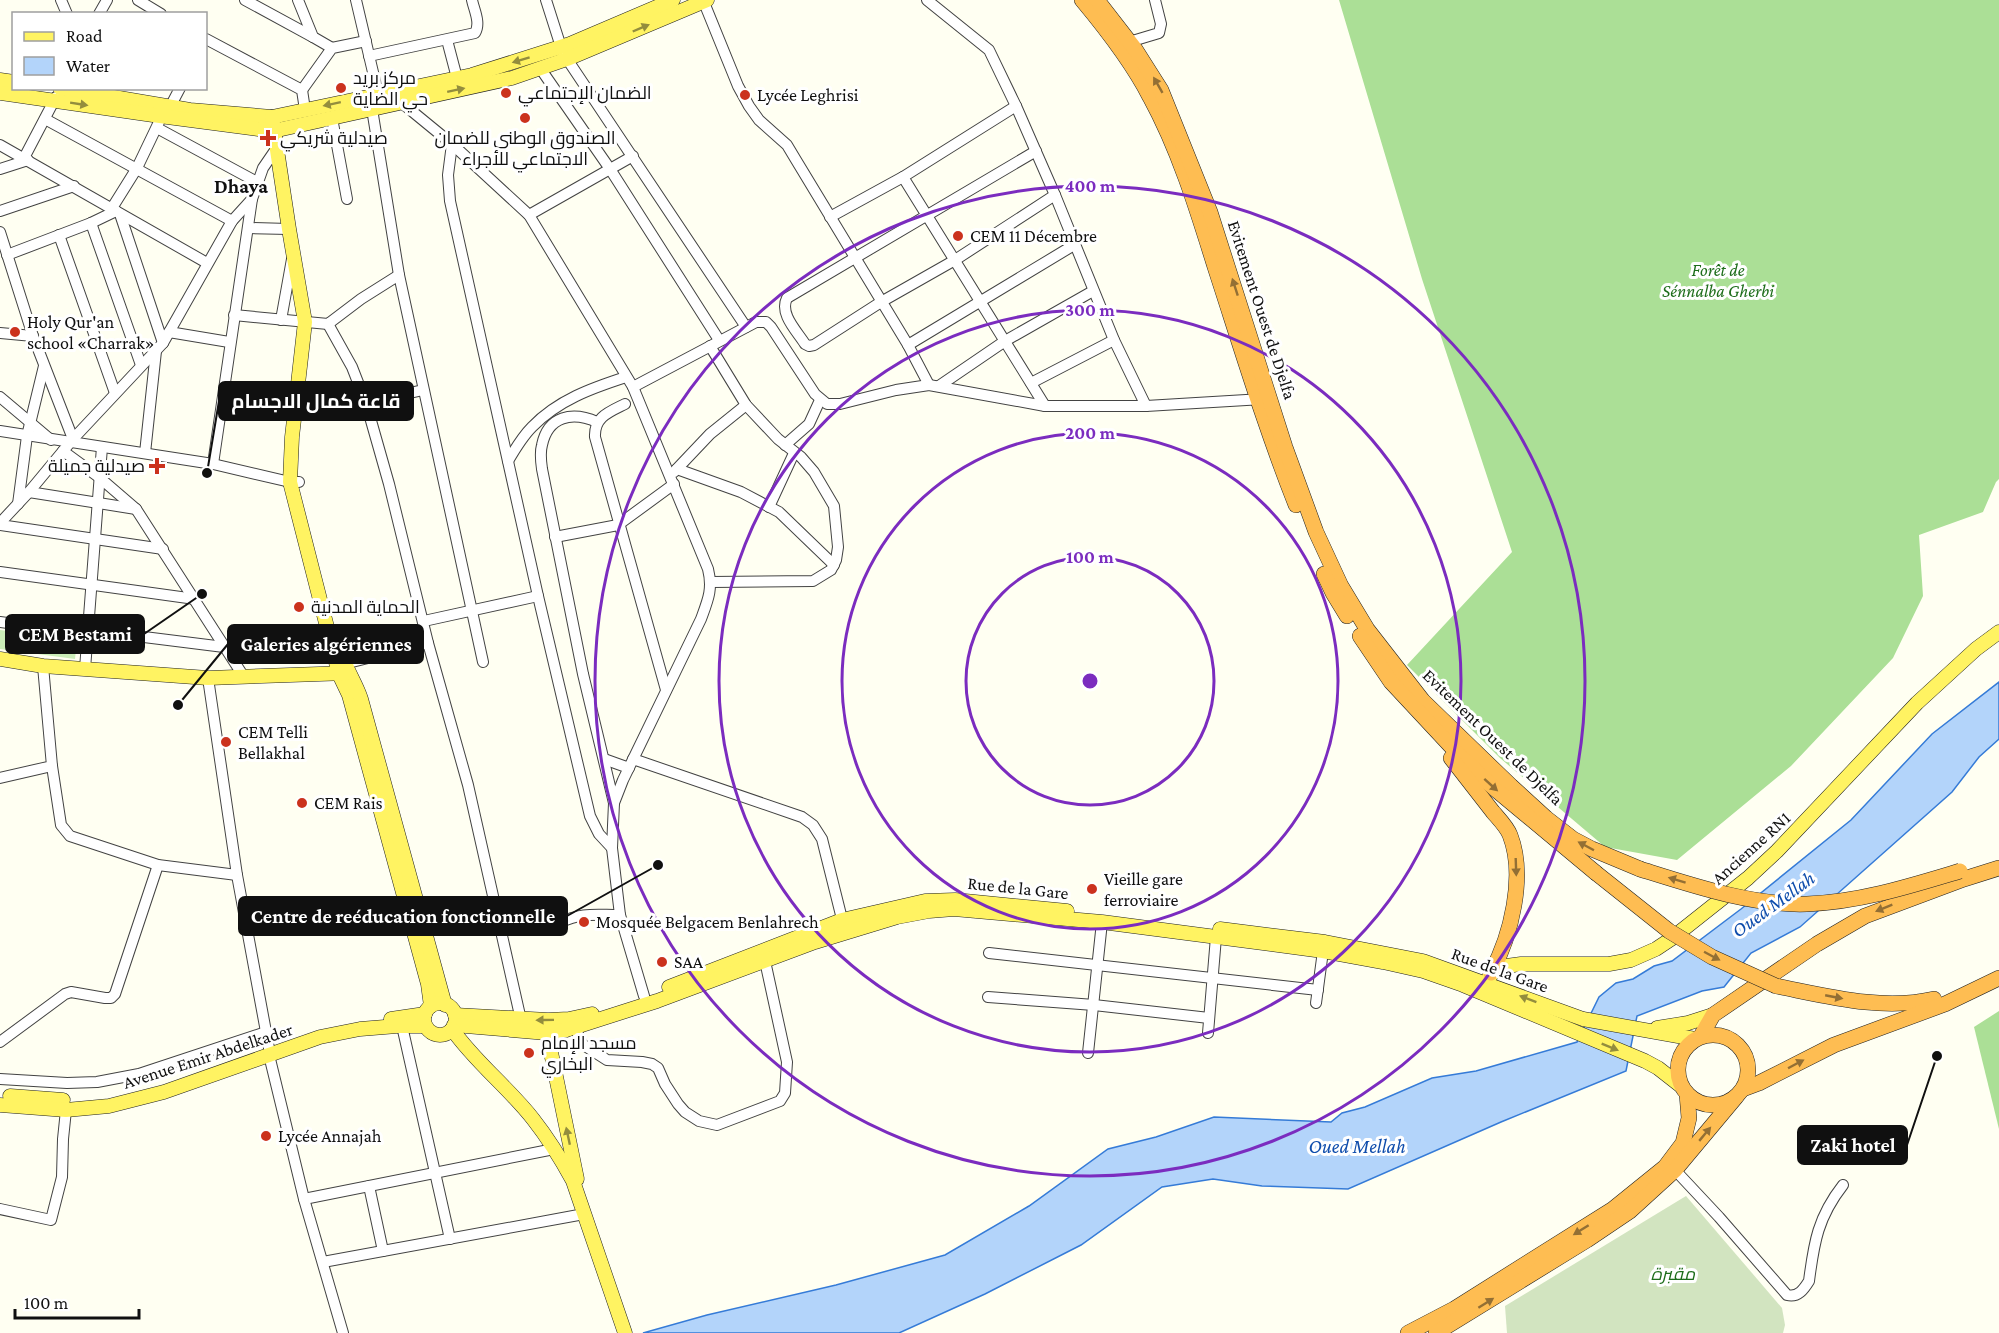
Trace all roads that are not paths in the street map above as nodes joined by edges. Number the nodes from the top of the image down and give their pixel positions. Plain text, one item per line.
1 (138, 0) edge
2 (245, 0) edge
3 (298, 0) edge
4 (356, 0) edge
5 (472, 0) edge
6 (546, 0) edge
7 (674, 0) edge
8 (927, 0) edge
9 (1082, 0) edge
10 (1097, 0) edge
11 (1155, 0) edge
12 (704, 1) edge
13 (683, 5) edge
14 (158, 12) edge
15 (313, 37) junction
16 (447, 39) junction
17 (207, 41) edge
18 (366, 41) junction
19 (1130, 42) junction
20 (332, 48) junction
21 (564, 52) junction
22 (369, 56) junction
23 (540, 68) junction
24 (457, 78) junction
25 (179, 90) edge
26 (302, 90) junction
27 (59, 91) edge
28 (0, 93) edge
29 (400, 97) junction
30 (377, 103) junction
31 (1016, 106) junction
32 (305, 110) junction
33 (162, 117) junction
34 (332, 118) junction
35 (45, 119) junction
36 (273, 124) junction
37 (452, 144) junction
38 (0, 145) edge
39 (276, 149) junction
40 (1036, 151) junction
41 (633, 156) junction
42 (26, 159) junction
43 (137, 168) junction
44 (0, 169) edge
45 (610, 169) junction
46 (903, 177) junction
47 (257, 182) junction
48 (74, 186) junction
49 (1055, 195) junction
50 (252, 199) junction
51 (347, 199) dead end
52 (0, 211) edge
53 (116, 211) junction
54 (529, 215) junction
55 (927, 215) junction
56 (830, 217) junction
57 (232, 221) junction
58 (91, 223) junction
59 (249, 228) junction
60 (289, 229) junction
61 (0, 232) edge
62 (59, 235) junction
63 (1074, 245) junction
64 (293, 252) junction
65 (7, 255) junction
66 (855, 258) junction
67 (955, 260) junction
68 (207, 263) junction
69 (399, 275) junction
70 (1093, 291) junction
71 (980, 300) junction
72 (881, 302) junction
73 (234, 315) junction
74 (281, 320) junction
75 (305, 322) junction
76 (328, 324) junction
77 (746, 327) junction
78 (169, 332) junction
79 (0, 333) edge
80 (33, 336) junction
81 (1114, 340) junction
82 (1005, 341) junction
83 (230, 342) junction
84 (715, 343) junction
85 (908, 345) junction
86 (159, 347) junction
87 (141, 364) junction
88 (45, 365) junction
89 (626, 377) junction
90 (1031, 383) junction
91 (934, 386) junction
92 (633, 387) junction
93 (423, 390) junction
94 (115, 393) junction
95 (0, 397) edge
96 (1264, 399) junction
97 (820, 400) junction
98 (366, 403) junction
99 (625, 404) dead end
100 (746, 405) junction
101 (1045, 406) junction
102 (1146, 406) junction
103 (30, 422) junction
104 (597, 422) junction
105 (0, 431) edge
106 (27, 436) junction
107 (52, 440) junction
108 (69, 444) junction
109 (785, 445) junction
110 (102, 447) junction
111 (145, 453) junction
112 (794, 453) junction
113 (508, 461) junction
114 (213, 464) junction
115 (674, 476) junction
116 (100, 478) junction
117 (294, 482) junction
118 (29, 492) junction
119 (98, 503) junction
120 (18, 504) junction
121 (770, 507) junction
122 (136, 509) junction
123 (0, 524) edge
124 (618, 525) junction
125 (555, 537) junction
126 (94, 538) junction
127 (163, 549) junction
128 (834, 565) junction
129 (0, 572) edge
130 (711, 582) junction
131 (91, 584) junction
132 (538, 596) junction
133 (195, 599) junction
134 (471, 612) junction
135 (424, 621) junction
136 (0, 622) edge
137 (88, 632) junction
138 (1999, 632) edge
139 (428, 643) junction
140 (224, 647) junction
141 (0, 659) edge
142 (483, 662) dead end
143 (43, 666) junction
144 (85, 669) junction
145 (344, 670) junction
146 (208, 678) junction
147 (244, 678) junction
148 (1391, 682) junction
149 (666, 690) junction
150 (604, 759) junction
151 (631, 764) junction
152 (52, 766) junction
153 (0, 778) edge
154 (614, 803) junction
155 (612, 848) junction
156 (1999, 861) edge
157 (158, 865) junction
158 (1999, 868) edge
159 (237, 875) junction
160 (620, 915) junction
161 (1102, 922) junction
162 (560, 924) dead end
163 (844, 927) junction
164 (1216, 937) junction
165 (1323, 951) junction
166 (989, 953) dead end
167 (765, 961) junction
168 (1099, 966) junction
169 (1213, 978) junction
170 (1999, 978) edge
171 (1486, 983) junction
172 (1318, 990) junction
173 (1969, 993) junction
174 (988, 997) dead end
175 (646, 1000) junction
176 (1316, 1002) dead end
177 (1094, 1005) junction
178 (1713, 1015) junction
179 (1209, 1018) junction
180 (440, 1019) junction
181 (521, 1020) junction
182 (402, 1026) junction
183 (575, 1027) junction
184 (1646, 1030) junction
185 (266, 1032) junction
186 (547, 1033) junction
187 (1208, 1033) dead end
188 (1698, 1037) junction
189 (0, 1042) edge
190 (269, 1051) junction
191 (1088, 1053) dead end
192 (0, 1079) edge
193 (1684, 1090) junction
194 (1740, 1093) junction
195 (0, 1096) edge
196 (0, 1104) edge
197 (66, 1110) junction
198 (554, 1149) junction
199 (1675, 1170) junction
200 (435, 1173) junction
201 (1843, 1185) dead end
202 (369, 1186) junction
203 (304, 1199) junction
204 (0, 1209) edge
205 (584, 1214) junction
206 (450, 1239) junction
207 (383, 1251) junction
208 (322, 1262) junction
209 (623, 1328) edge
210 (344, 1333) edge
211 (1408, 1333) edge
212 (1436, 1333) edge

1 - 14 street
2 - 15 street
3 - 15 street
4 - 18 street
5 - 16 street
6 - 21 street
7 - 21 main road
8 - 31 street
9 - 96 highway, Evitement Ouest de Djelfa
10 - 19 highway, Evitement Ouest de Djelfa
11 - 19 street
12 - 13 main road
12 - 56 street
21 -> 13 main road
15 - 20 street
16 - 22 street
16 - 24 street
17 - 26 street
18 - 20 street
18 - 22 street
96 -> 19 highway, Evitement Ouest de Djelfa
20 - 26 street
21 - 23 main road
21 -> 24 main road
21 - 41 street
22 - 30 street
29 -> 23 main road
23 - 45 street
24 - 29 main road
25 - 33 street
26 - 32 street
27 - 28 main road
27 - 33 main road
27 - 35 street
29 - 30 main road
29 - 37 street
30 -> 32 main road
30 - 34 main road
30 - 69 street
31 - 40 street
31 - 46 street
32 - 36 main road
33 - 36 main road
33 - 43 street
33 - 47 street
34 - 36 main road
34 - 51 street
35 - 42 street
35 - 43 street
36 - 39 main road
37 - 54 street
37 - 113 street
38 - 42 street
39 - 47 street
39 - 60 main road
40 - 49 street
40 - 55 street
41 - 45 street
41 - 77 street
42 - 44 street
42 - 48 street
43 - 53 street
43 - 57 street
45 - 54 street
45 - 84 street
46 - 55 street
46 - 56 street
47 - 50 street
48 - 52 street
48 - 53 street
49 - 63 street
49 - 67 street
50 - 57 street
50 - 59 street
53 - 58 street
53 - 68 street
53 - 86 street
54 - 89 street
55 - 66 street
55 - 67 street
56 - 66 street
57 - 68 street
58 - 62 street
58 - 87 street
59 - 60 street
59 - 73 street
60 - 64 main road
61 - 65 street
62 - 65 street
62 - 94 street
63 - 70 street
63 - 71 street
64 - 74 street
64 - 75 main road
65 - 80 street
66 - 72 street
66 - 72 street
67 - 71 street
67 - 72 street
68 - 78 street
69 - 76 street
69 - 93 street
70 - 81 street
70 - 82 street
71 - 82 street
71 - 85 street
72 - 85 street
73 - 74 street
73 - 83 street
74 - 75 street
75 - 76 street
75 - 117 main road
76 - 98 street
77 - 84 street
77 - 97 street
78 - 83 street
78 - 86 street
79 - 80 street
80 - 88 street
81 - 90 street
81 - 102 street
82 - 90 street
82 - 91 street
83 - 114 street
84 - 92 street
84 - 100 street
85 - 91 street
86 - 87 street
86 - 111 street
87 - 94 street
88 - 103 street
88 - 108 street
89 - 92 street
89 - 113 street
90 - 101 street
91 - 97 street
91 - 101 street
92 - 115 street
93 - 98 street
93 - 134 street
94 - 108 street
95 - 103 street
96 - 102 street
96 - 148 highway
156 -> 96 highway, Evitement Ouest de Djelfa, bridge
97 - 109 street
98 - 135 street
99 - 104 street
100 - 109 street
100 - 115 street
101 - 102 street
103 - 106 street
103 - 107 street
104 - 124 street
104 - 125 street
105 - 106 street
106 - 107 street
106 - 120 street
107 - 108 street
108 - 110 street
108 - 116 street
108 - 118 street
109 - 112 street
110 - 111 street
110 - 116 street
111 - 114 street
112 - 121 street
112 - 128 street
113 - 132 street
114 - 117 street
115 - 121 street
115 - 124 street
115 - 130 street
116 - 119 street
116 - 122 street
117 - 145 main road
118 - 119 street
118 - 120 street
119 - 122 street
119 - 126 street
120 - 123 street
121 - 128 street
122 - 127 street
123 - 126 street
124 - 125 street
124 - 149 street
125 - 150 street
126 - 127 street
126 - 131 street
127 - 133 street
128 - 130 street
129 - 131 street
130 - 149 street
131 - 133 street
131 - 137 street
132 - 134 street
132 - 155 street
133 - 140 street
134 - 135 street
134 - 142 street
135 - 139 street
136 - 137 street
137 - 140 street
137 - 144 street
138 - 171 main road, Ancienne RN1
139 - 145 street
139 - 181 street
140 - 147 street
141 - 143 main road
143 - 144 main road
143 - 152 street
144 - 146 main road
145 - 147 main road
145 - 180 main road
146 - 147 main road
146 - 159 street
148 -> 171 highway
148 -> 173 highway, bridge
149 - 151 street
150 - 151 street
150 - 154 street
151 - 154 street
151 - 163 street
152 - 153 street
152 - 157 street
154 - 155 street
155 - 160 street
157 - 159 street
157 - 189 street
158 -> 178 highway
159 - 185 street
160 - 162 street
160 - 175 street
161 - 163 main road, Rue de la Gare
161 - 164 main road, Rue de la Gare
161 - 168 street
163 - 167 main road, Rue de la Gare
163 - 171 main road, Rue de la Gare
163 - 175 main road, Rue de la Gare
164 - 165 main road, Rue de la Gare
164 - 169 street
165 - 171 main road, Rue de la Gare
165 - 172 street
166 - 168 street
167 - 175 main road, Rue de la Gare
167 - 183 street
168 - 169 street
168 - 177 street
169 - 172 street
169 - 179 street
170 - 173 highway
184 -> 171 main road, Rue de la Gare
171 -> 193 main road, Rue de la Gare
172 - 176 street
194 -> 173 highway
174 - 177 street
175 -> 181 main road, Rue de la Gare
175 - 183 main road, Rue de la Gare
177 - 179 street
177 - 191 street
178 - 184 main road
178 - 188 highway
179 - 187 street
180 - 181 main road, Rue de la Gare
180 - 182 main road, Avenue Emir Abdelkader
180 - 186 main road, Rue de la Gare
180 - 190 main road, Avenue Emir Abdelkader
180 - 198 main road
182 - 190 main road, Avenue Emir Abdelkader
182 - 200 street
183 - 186 main road, Rue de la Gare
184 - 188 main road, Rue de la Gare
185 - 190 street
185 - 192 street
205 -> 186 main road
188 - 193 highway
188 - 194 highway
190 - 195 main road, Avenue Emir Abdelkader
190 - 197 main road, Avenue Emir Abdelkader
190 - 203 street
193 - 194 highway
193 -> 211 highway
199 -> 194 highway
196 - 197 main road, Avenue Emir Abdelkader
197 - 204 street
198 - 200 street
198 - 205 main road
199 - 201 street
212 -> 199 highway
200 - 202 street
200 - 206 street
202 - 203 street
202 - 207 street
203 - 208 street
205 - 206 street
205 - 209 main road
206 - 207 street
207 - 208 street
208 - 210 street

